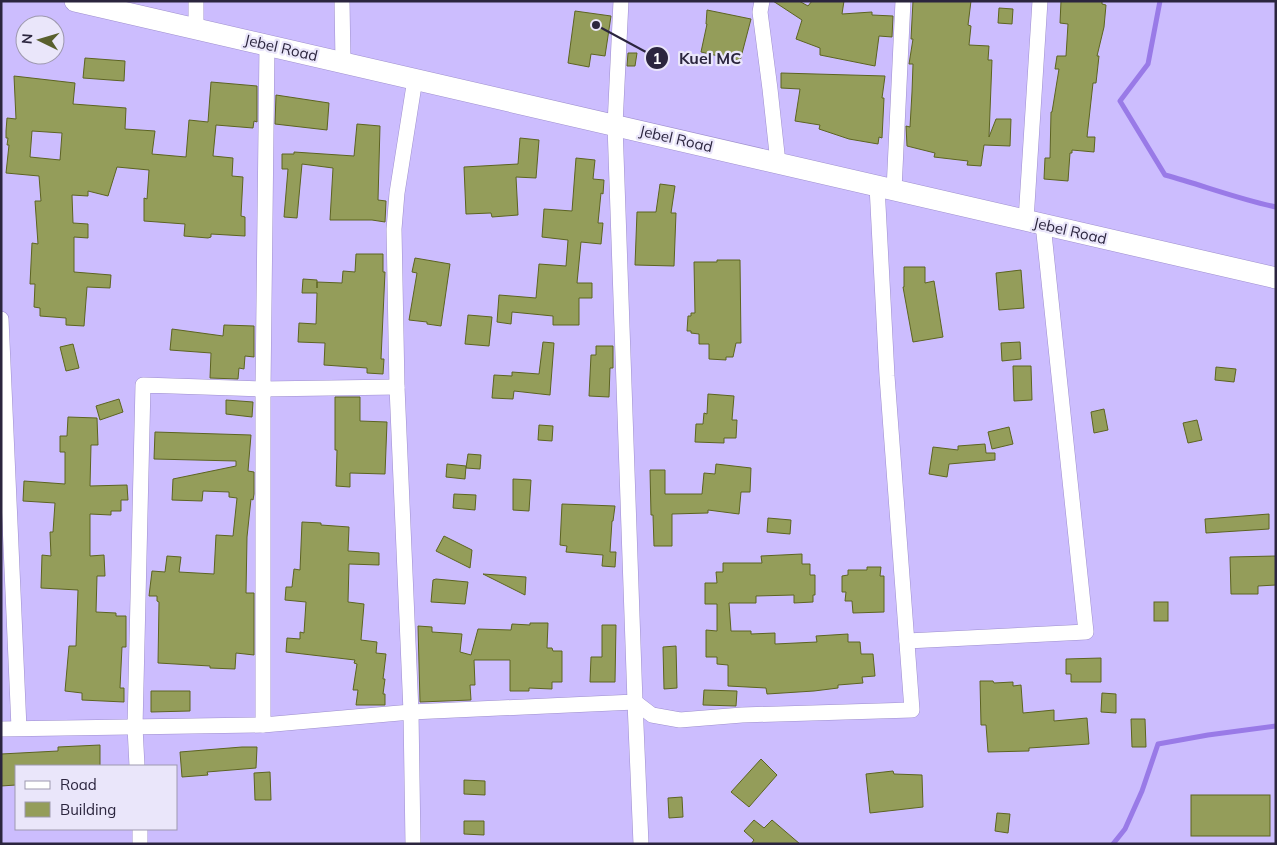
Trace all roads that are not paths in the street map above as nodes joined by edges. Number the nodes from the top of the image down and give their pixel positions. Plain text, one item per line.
1 (75, 1) edge
2 (196, 1) edge
3 (342, 1) edge
4 (621, 1) edge
5 (762, 1) edge
6 (903, 1) edge
7 (1040, 1) edge
8 (196, 28) junction
9 (267, 45) junction
10 (343, 62) junction
11 (415, 79) junction
12 (616, 125) junction
13 (778, 163) junction
14 (886, 188) junction
15 (1034, 222) junction
16 (1276, 278) edge
17 (1, 320) edge
18 (397, 387) junction
19 (263, 389) junction
20 (907, 641) junction
21 (635, 702) junction
22 (411, 712) junction
23 (263, 725) junction
24 (135, 727) junction
25 (20, 728) junction
26 (1, 729) edge
27 (137, 765) edge
28 (140, 830) edge
29 (140, 844) edge
30 (413, 844) edge
31 (641, 844) edge

1 - 8 main road, Jebel Road
2 - 8 street
3 - 10 street
4 - 12 street
5 - 13 street
6 - 14 street
7 - 15 street
8 - 9 main road, Jebel Road
9 - 10 main road, Jebel Road
9 - 19 street
10 - 11 main road, Jebel Road
11 - 12 main road, Jebel Road
11 - 18 street
12 - 13 main road, Jebel Road
12 - 21 street
13 - 14 main road, Jebel Road
14 - 15 main road, Jebel Road
14 - 20 street
15 - 16 main road, Jebel Road
15 - 20 street
17 - 25 street
18 - 19 street
18 - 22 street
19 - 23 street
19 - 24 street
20 - 21 street
21 - 22 street
21 - 31 street
22 - 23 street
22 - 30 street
23 - 24 street
24 - 25 street
24 - 27 street
25 - 26 street
28 - 29 street

